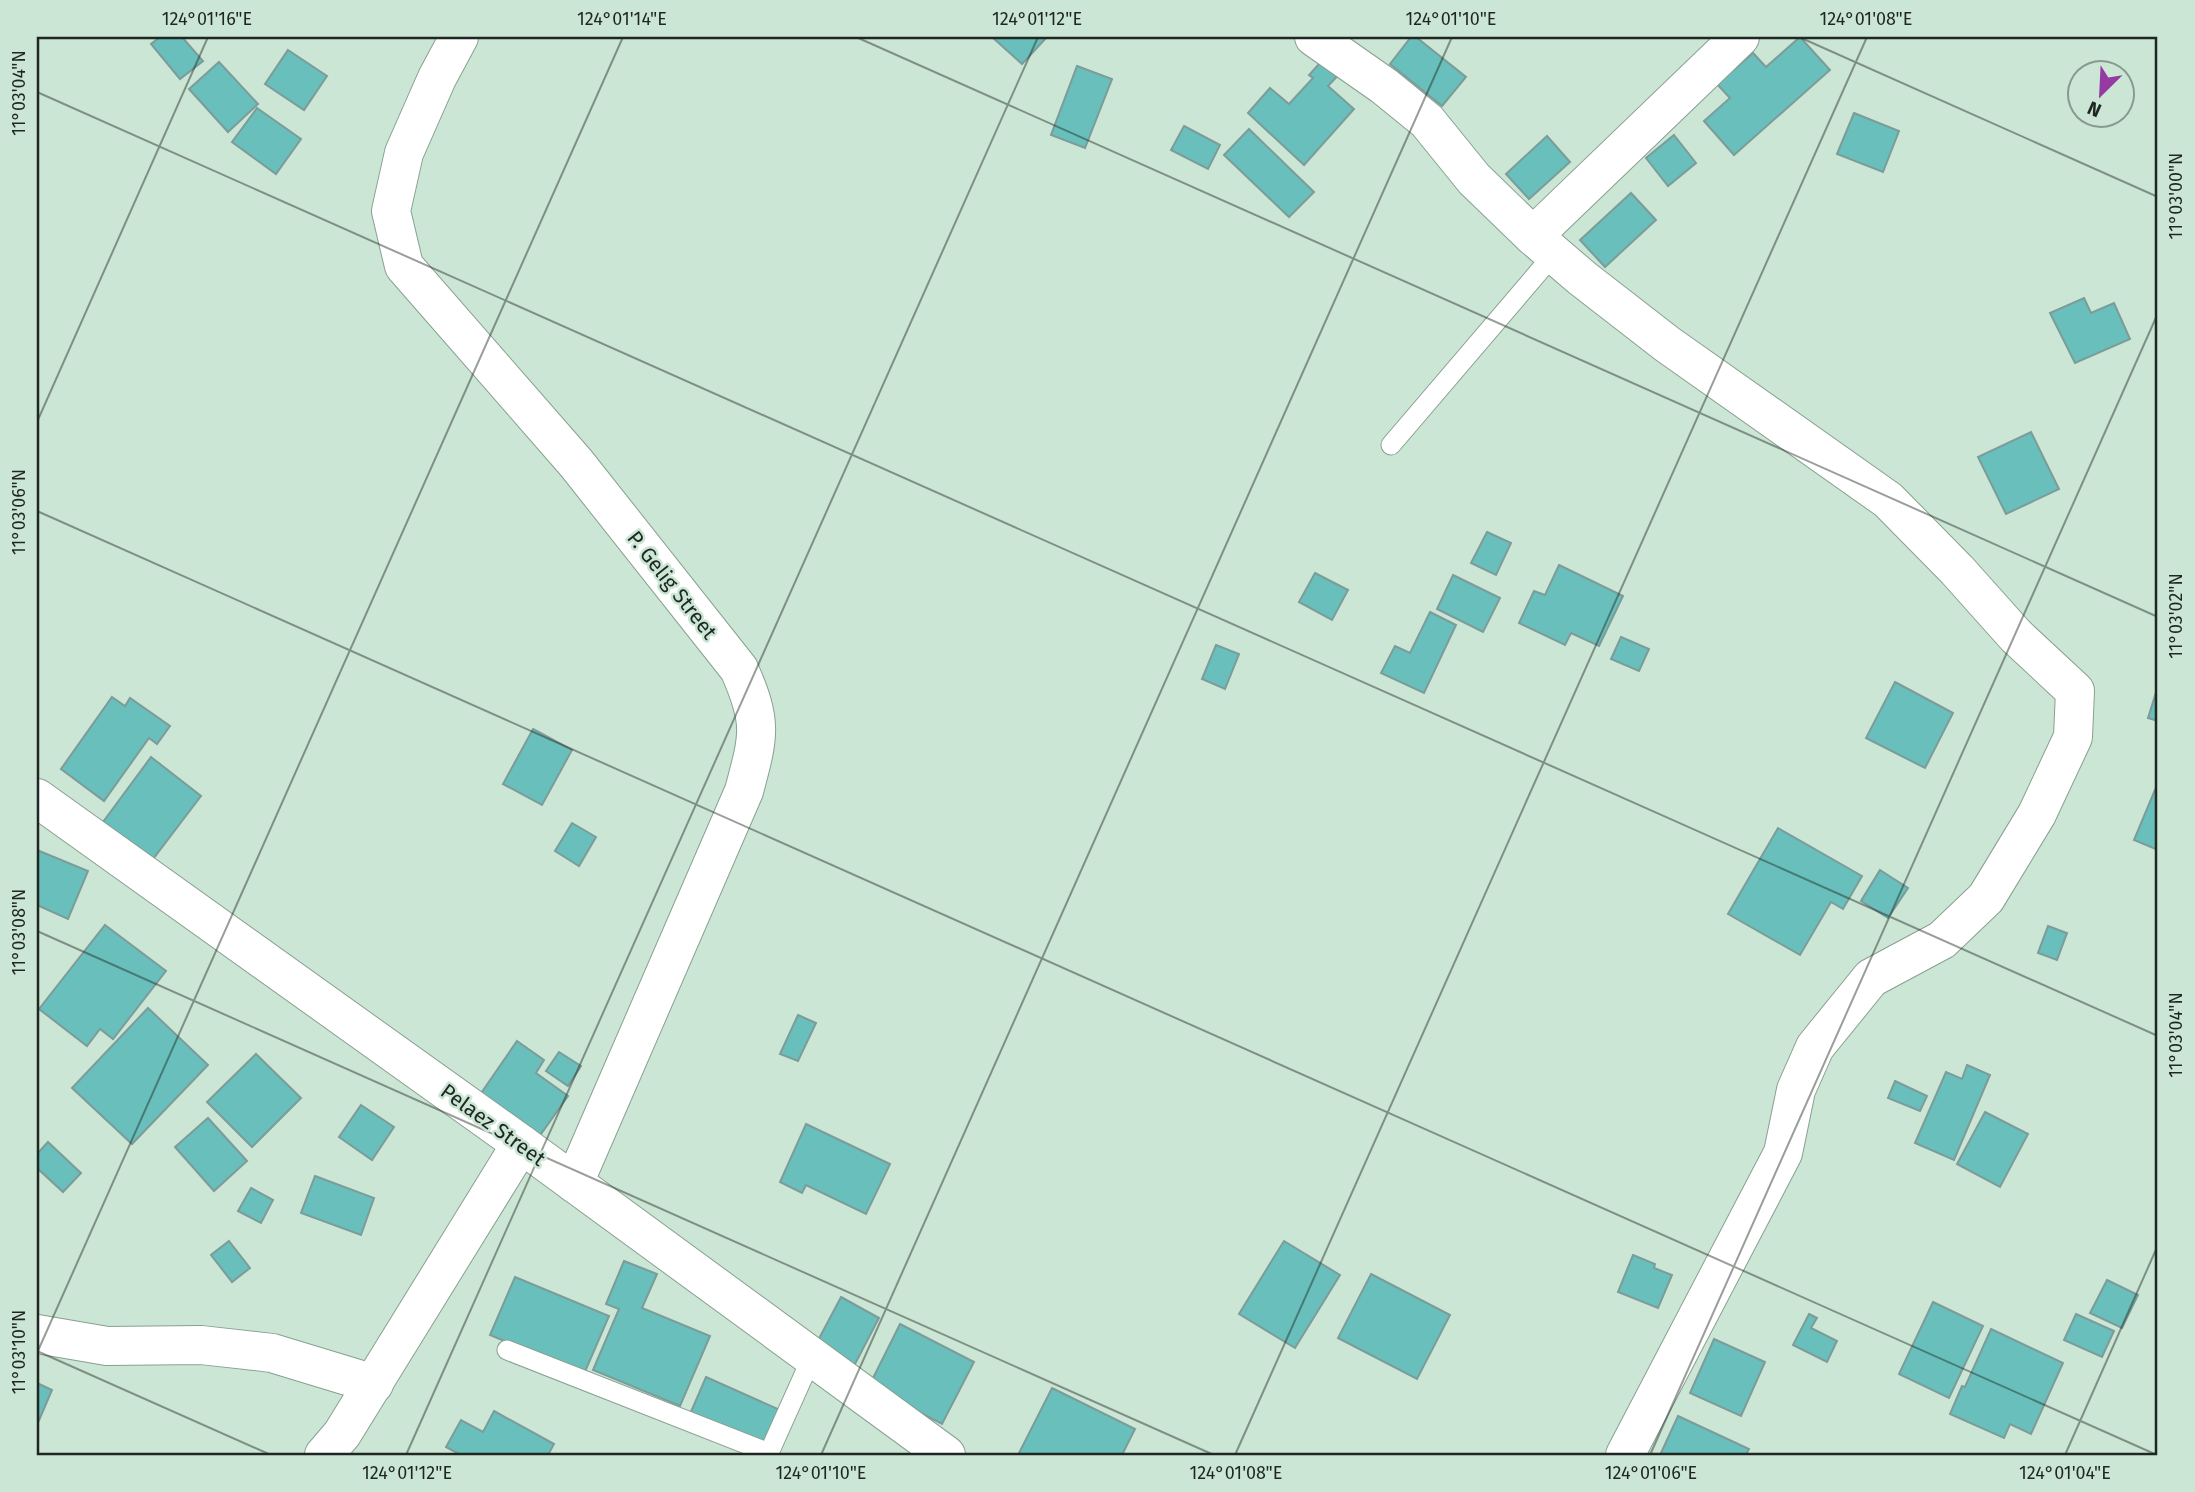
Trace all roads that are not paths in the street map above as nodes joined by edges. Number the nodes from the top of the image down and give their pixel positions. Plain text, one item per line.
1 (459, 37) edge
2 (1314, 37) edge
3 (1741, 37) edge
4 (1543, 245) junction
5 (1391, 445) dead end
6 (37, 798) edge
7 (521, 1144) junction
8 (573, 1183) junction
9 (37, 1334) edge
10 (507, 1350) dead end
11 (812, 1357) junction
12 (373, 1384) junction
13 (768, 1454) edge
14 (324, 1455) edge
15 (946, 1455) edge
16 (1625, 1455) edge

1 - 8 street, P. Gelig Street
2 - 4 street
3 - 4 street
4 - 5 lane
4 - 16 street
6 - 7 street, Pelaez Street
7 - 8 street, Pelaez Street
7 - 12 street
8 - 11 street, Pelaez Street
9 - 12 street
10 - 13 lane
11 - 13 lane
11 - 15 street, Pelaez Street
12 - 14 street

